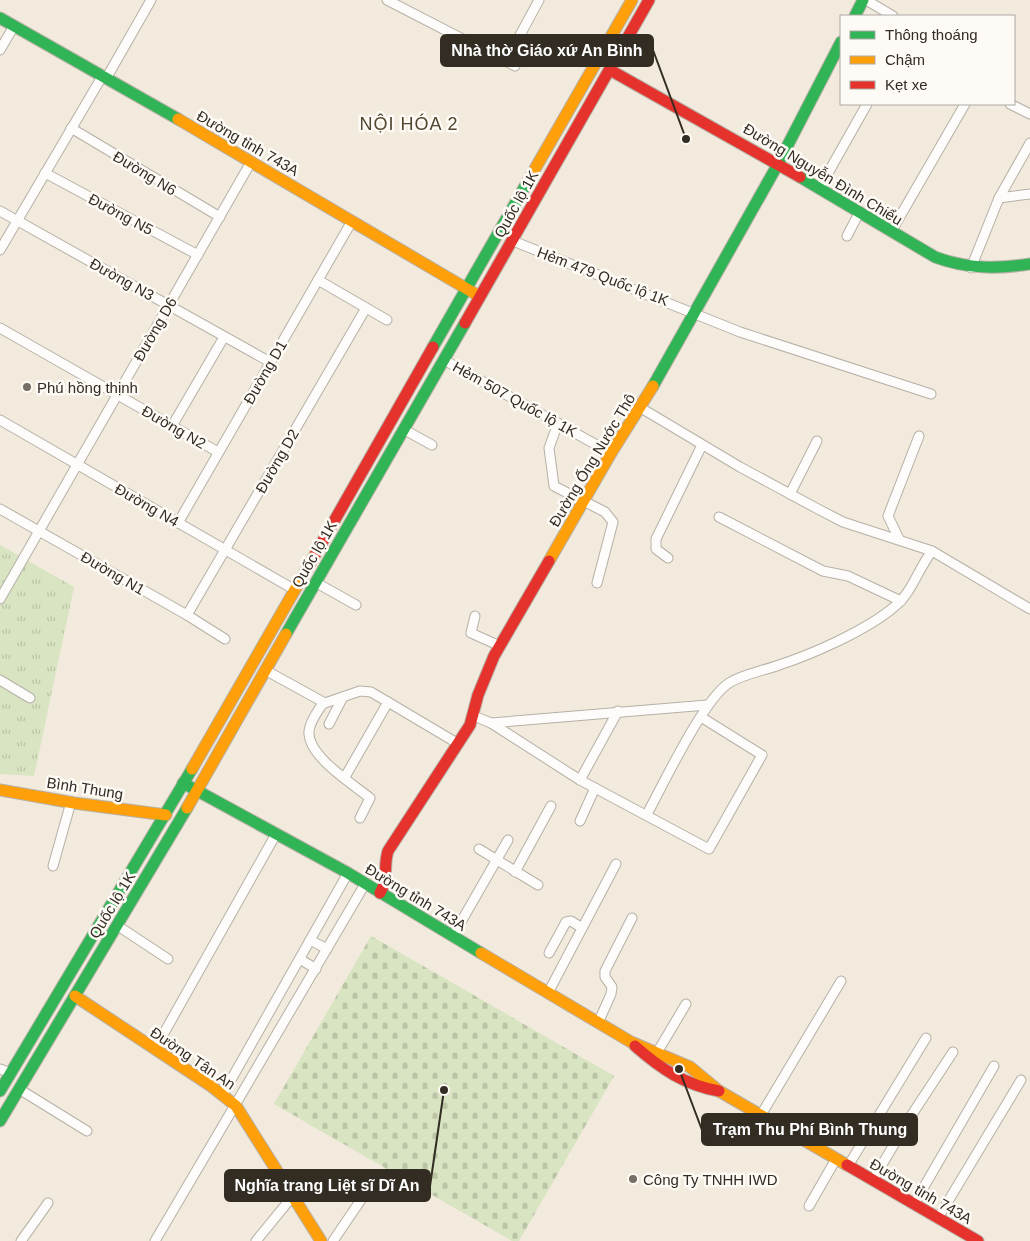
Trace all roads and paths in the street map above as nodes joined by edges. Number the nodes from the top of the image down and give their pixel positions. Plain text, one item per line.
1 (151, 0) edge
2 (387, 0) edge
3 (539, 0) edge
4 (632, 0) edge
5 (650, 0) edge
6 (864, 0) edge
7 (856, 15) edge
8 (891, 15) edge
9 (0, 18) edge
10 (14, 26) junction
11 (840, 44) edge
12 (0, 50) edge
13 (595, 62) junction
14 (610, 70) junction
15 (105, 76) junction
16 (866, 105) edge
17 (964, 105) edge
18 (1012, 105) edge
19 (1030, 114) edge
20 (71, 128) junction
21 (1030, 142) edge
22 (251, 162) junction
23 (778, 164) junction
24 (45, 173) junction
25 (819, 189) junction
26 (1030, 194) edge
27 (999, 198) junction
28 (0, 211) edge
29 (859, 213) junction
30 (220, 217) junction
31 (17, 221) junction
32 (352, 221) junction
33 (891, 232) junction
34 (847, 236) dead end
35 (513, 240) junction
36 (0, 250) edge
37 (198, 254) junction
38 (1030, 264) edge
39 (971, 268) junction
40 (318, 280) junction
41 (466, 288) junction
42 (479, 296) junction
43 (169, 306) junction
44 (366, 308) junction
45 (693, 312) junction
46 (387, 320) dead end
47 (0, 328) edge
48 (224, 337) junction
49 (444, 360) junction
50 (270, 362) junction
51 (932, 394) dead end
52 (117, 395) junction
53 (641, 408) junction
54 (0, 420) edge
55 (558, 423) junction
56 (172, 426) junction
57 (403, 429) junction
58 (919, 436) dead end
59 (817, 442) dead end
60 (432, 445) dead end
61 (702, 445) junction
62 (218, 452) junction
63 (611, 453) junction
64 (77, 465) junction
65 (790, 494) junction
66 (583, 503) junction
67 (0, 509) edge
68 (720, 517) dead end
69 (178, 523) junction
70 (39, 531) junction
71 (899, 539) junction
72 (225, 550) junction
73 (932, 551) junction
74 (668, 558) dead end
75 (315, 582) junction
76 (597, 583) dead end
77 (295, 590) junction
78 (0, 599) edge
79 (901, 601) junction
80 (356, 604) dead end
81 (1030, 609) edge
82 (187, 615) junction
83 (475, 616) dead end
84 (225, 639) dead end
85 (500, 646) junction
86 (265, 670) junction
87 (0, 680) edge
88 (343, 697) junction
89 (30, 698) dead end
90 (388, 702) junction
91 (322, 703) junction
92 (707, 705) junction
93 (618, 711) junction
94 (474, 716) junction
95 (701, 717) junction
96 (490, 723) junction
97 (329, 724) dead end
98 (457, 743) junction
99 (345, 777) junction
100 (580, 780) junction
101 (183, 783) junction
102 (595, 788) junction
103 (0, 790) edge
104 (196, 791) junction
105 (71, 802) junction
106 (551, 806) dead end
107 (647, 814) junction
108 (166, 815) junction
109 (183, 815) junction
110 (360, 818) dead end
111 (580, 821) dead end
112 (276, 834) junction
113 (508, 840) dead end
114 (479, 849) dead end
115 (495, 860) junction
116 (616, 864) dead end
117 (53, 866) dead end
118 (515, 872) junction
119 (348, 874) junction
120 (365, 884) junction
121 (538, 885) dead end
122 (380, 893) junction
123 (632, 918) dead end
124 (118, 926) junction
125 (582, 928) junction
126 (453, 936) junction
127 (310, 940) junction
128 (327, 949) junction
129 (548, 953) dead end
130 (168, 959) dead end
131 (300, 959) junction
132 (316, 969) junction
133 (841, 981) dead end
134 (62, 988) junction
135 (548, 993) junction
136 (75, 996) junction
137 (686, 1004) dead end
138 (598, 1023) junction
139 (926, 1038) dead end
140 (631, 1042) junction
141 (155, 1049) junction
142 (658, 1051) junction
143 (953, 1052) dead end
144 (994, 1066) dead end
145 (5, 1071) edge
146 (1021, 1080) dead end
147 (19, 1088) junction
148 (0, 1091) edge
149 (719, 1091) junction
150 (223, 1094) junction
151 (236, 1106) junction
152 (761, 1115) junction
153 (0, 1121) edge
154 (87, 1131) dead end
155 (836, 1159) junction
156 (848, 1166) junction
157 (873, 1180) junction
158 (374, 1182) dead end
159 (292, 1197) junction
160 (48, 1203) dead end
161 (914, 1204) junction
162 (809, 1206) dead end
163 (938, 1218) junction
164 (22, 1241) edge
165 (156, 1241) edge
166 (256, 1241) edge
167 (321, 1241) edge
168 (332, 1241) edge
169 (978, 1241) edge

1 - 15 street
2 - 3 street
4 - 13 main road, Quốc lộ 1K
5 - 14 main road, Quốc lộ 1K
6 - 7 main road
6 - 8 street
9 - 10 main road, Đường tỉnh 743A
10 - 12 street
10 - 15 main road, Đường tỉnh 743A
11 - 23 main road, Đường Ống Nước Thô
13 - 14 main road, Đường Nguyễn Đình Chiểu
13 - 41 main road, Quốc lộ 1K
14 - 23 main road, Đường Nguyễn Đình Chiểu
14 - 35 main road, Quốc lộ 1K
15 - 20 street
15 - 22 main road, Đường tỉnh 743A
16 - 25 street
17 - 33 street
18 - 19 street
20 - 24 street
20 - 30 street, Đường N6
21 - 27 street
22 - 30 street, Đường D6
22 - 32 main road, Đường tỉnh 743A
23 - 25 main road, Đường Nguyễn Đình Chiểu
23 - 45 main road, Đường Ống Nước Thô
24 - 31 street
24 - 37 street, Đường N5
25 - 29 main road, Đường Nguyễn Đình Chiểu
26 - 27 street
27 - 39 street
28 - 31 street, Đường N3
29 - 33 main road, Đường Nguyễn Đình Chiểu
29 - 34 street
30 - 37 street, Đường D6
31 - 36 street
31 - 43 street, Đường N3
32 - 40 street, Đường D1
32 - 41 main road, Đường tỉnh 743A
33 - 39 main road, Đường Nguyễn Đình Chiểu
35 - 42 main road, Quốc lộ 1K
35 - 45 street, Hẻm 479 Quốc lộ 1K
37 - 43 street, Đường D6
38 - 39 main road, Đường Nguyễn Đình Chiểu
40 - 44 street
40 - 50 street, Đường D1
41 - 42 main road, Đường tỉnh 743A
41 - 77 main road, Quốc lộ 1K
42 - 49 main road, Quốc lộ 1K
43 - 48 street, Đường N3
43 - 52 street, Đường D6
44 - 46 street
44 - 72 street, Đường D2
45 - 51 street, Hẻm 479 Quốc lộ 1K
45 - 53 main road, Đường Ống Nước Thô
47 - 52 street, Đường N2
48 - 50 street, Đường N3
48 - 56 street
49 - 55 street, Hẻm 507 Quốc lộ 1K
49 - 57 main road, Quốc lộ 1K
50 - 62 street, Đường D1
52 - 56 street, Đường N2
52 - 64 street, Đường D6
53 - 61 street
53 - 63 main road, Đường Ống Nước Thô
54 - 64 street, Đường N4
55 - 63 street, Hẻm 507 Quốc lộ 1K
55 - 66 street
56 - 62 street, Đường N2
57 - 60 street
57 - 75 main road, Quốc lộ 1K
58 - 71 street
59 - 65 street
61 - 65 street
61 - 74 street
62 - 69 street, Đường D1
63 - 66 main road, Đường Ống Nước Thô
64 - 69 street, Đường N4
64 - 70 street, Đường D6
65 - 71 street
66 - 76 street
66 - 85 main road, Đường Ống Nước Thô
67 - 70 street, Đường N1
68 - 79 street
69 - 72 street, Đường N4
70 - 78 street, Đường D6
70 - 82 street, Đường N1
71 - 73 street
72 - 77 street, Đường N4
72 - 82 street, Đường D2
73 - 79 street
73 - 81 street
75 - 80 street
75 - 86 main road, Quốc lộ 1K
77 - 101 main road, Quốc lộ 1K
79 - 92 street
82 - 84 street, Đường N1
83 - 85 street
85 - 94 main road, Đường Ống Nước Thô
86 - 91 street
86 - 104 main road, Quốc lộ 1K
87 - 89 street
88 - 90 street
88 - 91 street
88 - 97 street
90 - 98 street
90 - 99 street
91 - 99 street
92 - 93 street
92 - 95 street
93 - 96 street
93 - 100 street
94 - 96 street
94 - 98 main road, Đường Ống Nước Thô
95 - 107 street
95 - 107 street
96 - 100 street
98 - 122 main road, Đường Ống Nước Thô
99 - 110 street
100 - 102 street
101 - 104 main road, Đường tỉnh 743A
101 - 108 main road, Quốc lộ 1K
102 - 107 street
102 - 111 street
103 - 105 main road, Bình Thung
104 - 109 main road, Quốc lộ 1K
104 - 112 main road, Đường tỉnh 743A
105 - 108 main road, Bình Thung
105 - 117 street
106 - 118 street
108 - 109 main road, Bình Thung
108 - 134 main road, Quốc lộ 1K
109 - 124 main road, Quốc lộ 1K
112 - 119 main road, Đường tỉnh 743A
112 - 141 street
113 - 115 street
114 - 115 street
115 - 118 street
115 - 126 street
116 - 125 street
118 - 121 street
119 - 120 main road, Đường tỉnh 743A
119 - 127 street
120 - 122 main road, Đường tỉnh 743A
120 - 128 street
122 - 126 main road, Đường tỉnh 743A
123 - 138 street
124 - 130 street
124 - 136 main road, Quốc lộ 1K
125 - 129 street
125 - 135 street
126 - 135 main road, Đường tỉnh 743A
127 - 128 street
127 - 131 street
128 - 132 street
131 - 132 street
131 - 150 street
132 - 151 street
133 - 152 street
134 - 136 main road, Đường Tân An
134 - 145 main road, Quốc lộ 1K
135 - 138 main road, Đường tỉnh 743A
136 - 141 main road, Đường Tân An
136 - 147 main road, Quốc lộ 1K
137 - 142 street
138 - 140 main road, Đường tỉnh 743A
139 - 156 street
140 - 142 main road, Đường tỉnh 743A
140 - 149 main road, Đường tỉnh 743A
141 - 150 main road, Đường Tân An
142 - 149 main road, Đường tỉnh 743A
143 - 157 street
144 - 161 street
145 - 148 main road, Quốc lộ 1K
146 - 163 street
147 - 153 main road, Quốc lộ 1K
147 - 154 street
149 - 152 main road, Đường tỉnh 743A
150 - 151 main road, Đường Tân An
151 - 159 main road, Đường Tân An
151 - 165 street
152 - 155 main road, Đường tỉnh 743A
155 - 156 main road, Đường tỉnh 743A
155 - 162 street
156 - 157 main road, Đường tỉnh 743A
157 - 161 main road, Đường tỉnh 743A
158 - 168 street
159 - 166 street
159 - 167 main road, Đường Tân An
160 - 164 street
161 - 163 main road, Đường tỉnh 743A
163 - 169 main road, Đường tỉnh 743A

